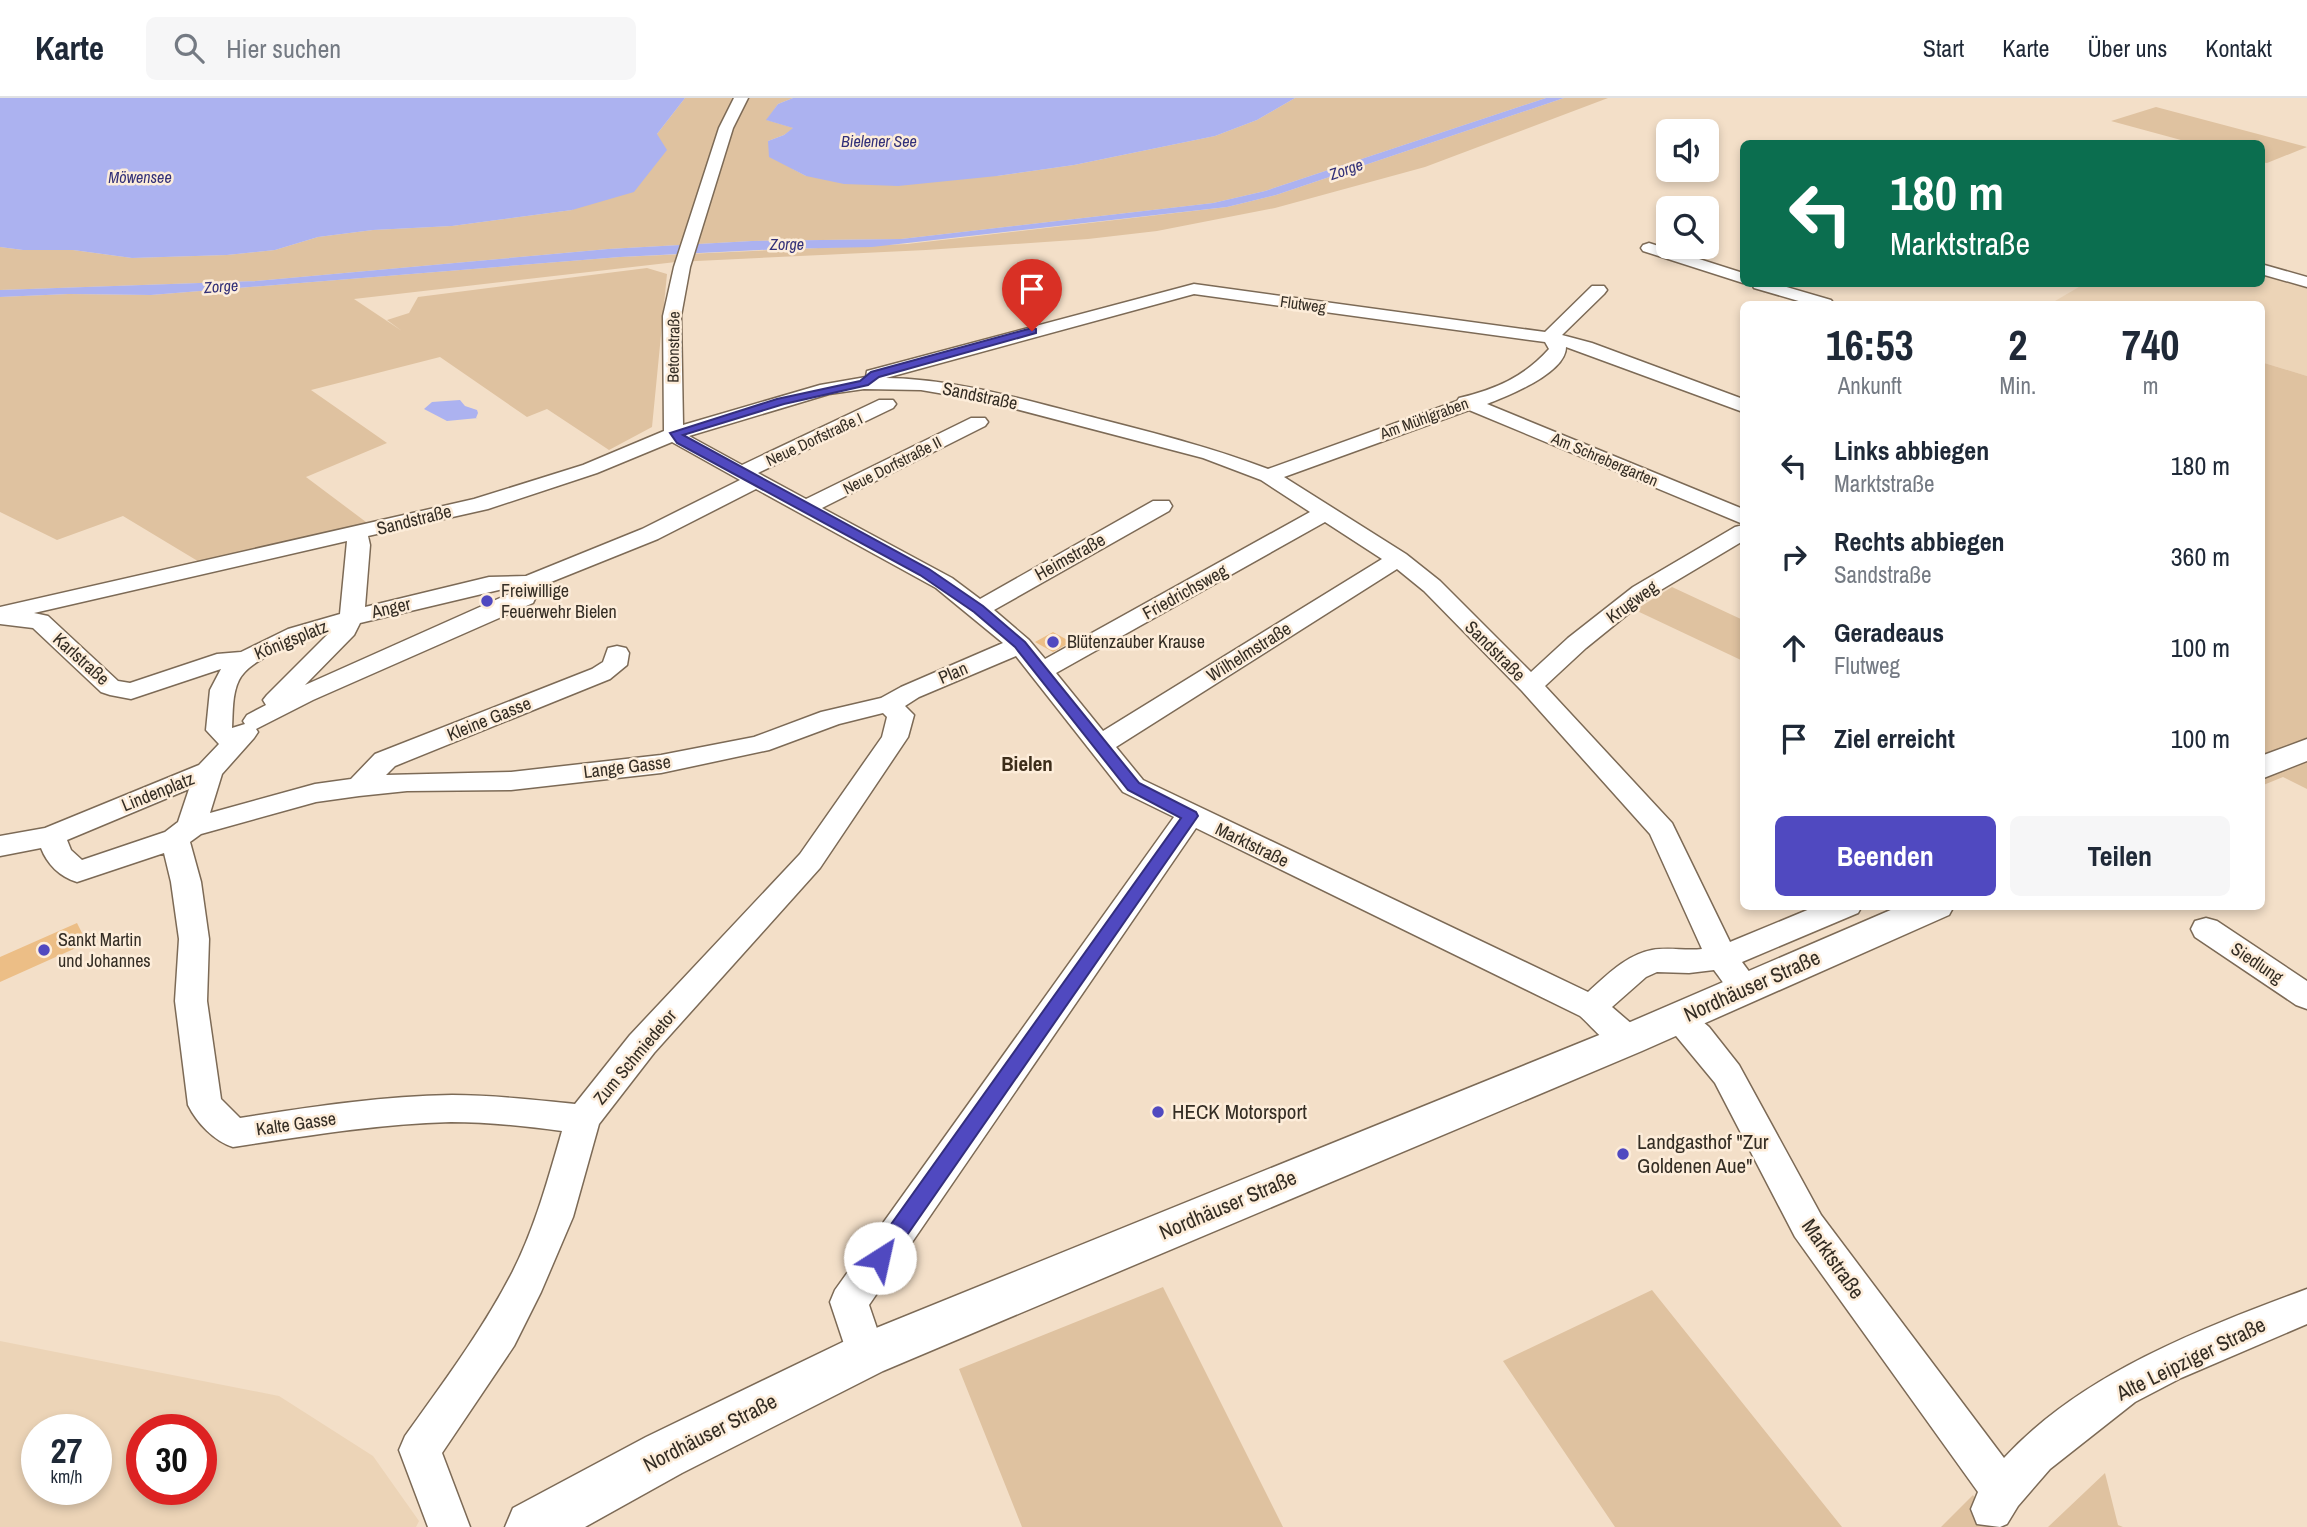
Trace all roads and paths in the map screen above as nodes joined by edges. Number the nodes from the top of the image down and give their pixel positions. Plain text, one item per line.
1 (741, 98) edge
2 (1649, 248) dead end
3 (2265, 270) edge
4 (1740, 277) edge
5 (2265, 278) edge
6 (2304, 281) edge
7 (1770, 287) edge
8 (1598, 290) dead end
9 (1815, 301) edge
10 (1552, 338) junction
11 (864, 383) junction
12 (1466, 402) junction
13 (886, 404) dead end
14 (1740, 405) edge
15 (978, 422) dead end
16 (675, 433) junction
17 (1268, 476) junction
18 (748, 477) junction
19 (1161, 506) dead end
20 (807, 508) junction
21 (1327, 512) junction
22 (1740, 516) edge
23 (357, 534) junction
24 (1740, 534) edge
25 (1398, 559) junction
26 (529, 583) junction
27 (979, 609) junction
28 (0, 615) edge
29 (351, 617) junction
30 (1020, 645) junction
31 (617, 653) dead end
32 (244, 659) junction
33 (1042, 671) junction
34 (1531, 686) junction
35 (888, 705) junction
36 (256, 721) junction
37 (234, 744) junction
38 (1100, 745) junction
39 (2307, 749) edge
40 (2265, 766) edge
41 (209, 771) junction
42 (359, 787) junction
43 (1190, 816) junction
44 (183, 833) junction
45 (51, 836) junction
46 (0, 846) edge
47 (1837, 910) edge
48 (1927, 910) edge
49 (2207, 929) dead end
50 (1722, 958) junction
51 (1746, 989) junction
52 (2307, 997) edge
53 (1591, 1007) junction
54 (1678, 1019) junction
55 (1628, 1040) junction
56 (583, 1119) junction
57 (2307, 1306) edge
58 (866, 1355) junction
59 (1997, 1500) joint
60 (449, 1527) edge
61 (532, 1527) edge

1 - 16 street, Betonstraße
2 - 4 street
3 - 6 street
5 - 6 street
7 - 9 street
8 - 10 street
10 - 11 street, Flutweg
10 - 12 street, Am Mühlgraben
10 - 14 street, Flutweg
11 - 16 street, Sandstraße
11 - 17 street, Sandstraße
12 - 17 street, Am Mühlgraben
12 - 22 street, Am Schrebergarten
13 - 18 street, Neue Dorfstraße I
15 - 20 street, Neue Dorfstraße II
16 - 18 street, Marktstraße
16 - 23 street, Sandstraße
17 - 21 street, Sandstraße
18 - 20 street, Marktstraße
18 - 26 street, Anger
19 - 27 street, Heimstraße
20 - 27 street, Marktstraße
21 - 25 street, Sandstraße
21 - 33 street, Friedrichsweg
23 - 28 street, Sandstraße
23 - 29 street
24 - 34 street, Krugweg
25 - 34 street, Sandstraße
25 - 38 street, Wilhelmstraße
26 - 29 street, Anger
26 - 36 street, Anger
27 - 30 street, Marktstraße
28 - 32 street, Karlstraße
29 - 32 street, Königsplatz
29 - 36 street, Anger
30 - 33 street, Marktstraße
30 - 35 street, Plan
31 - 42 street, Kleine Gasse
32 - 37 street, Königsplatz
33 - 38 street, Marktstraße
34 - 50 street, Sandstraße
35 - 42 street, Lange Gasse
35 - 56 street, Zum Schmiedetor
36 - 37 street, Anger
37 - 41 street, Anger
38 - 43 street, Marktstraße
39 - 40 main road
41 - 44 street, Lindenplatz
41 - 45 street, Lindenplatz
42 - 44 street
43 - 53 street, Marktstraße
43 - 58 street
44 - 45 street
44 - 56 street, Kalte Gasse
45 - 46 street, Lindenplatz
47 - 50 street
48 - 51 main road, Nordhäuser Straße
49 - 52 street, Siedlung
50 - 51 street, Sandstraße
50 - 53 street
51 - 54 main road, Nordhäuser Straße
53 - 55 street, Marktstraße
54 - 55 main road, Nordhäuser Straße
54 - 59 street, Marktstraße
55 - 58 main road, Nordhäuser Straße
56 - 60 street, Zum Schmiedetor
57 - 59 street, Alte Leipziger Straße
58 - 61 main road, Nordhäuser Straße

